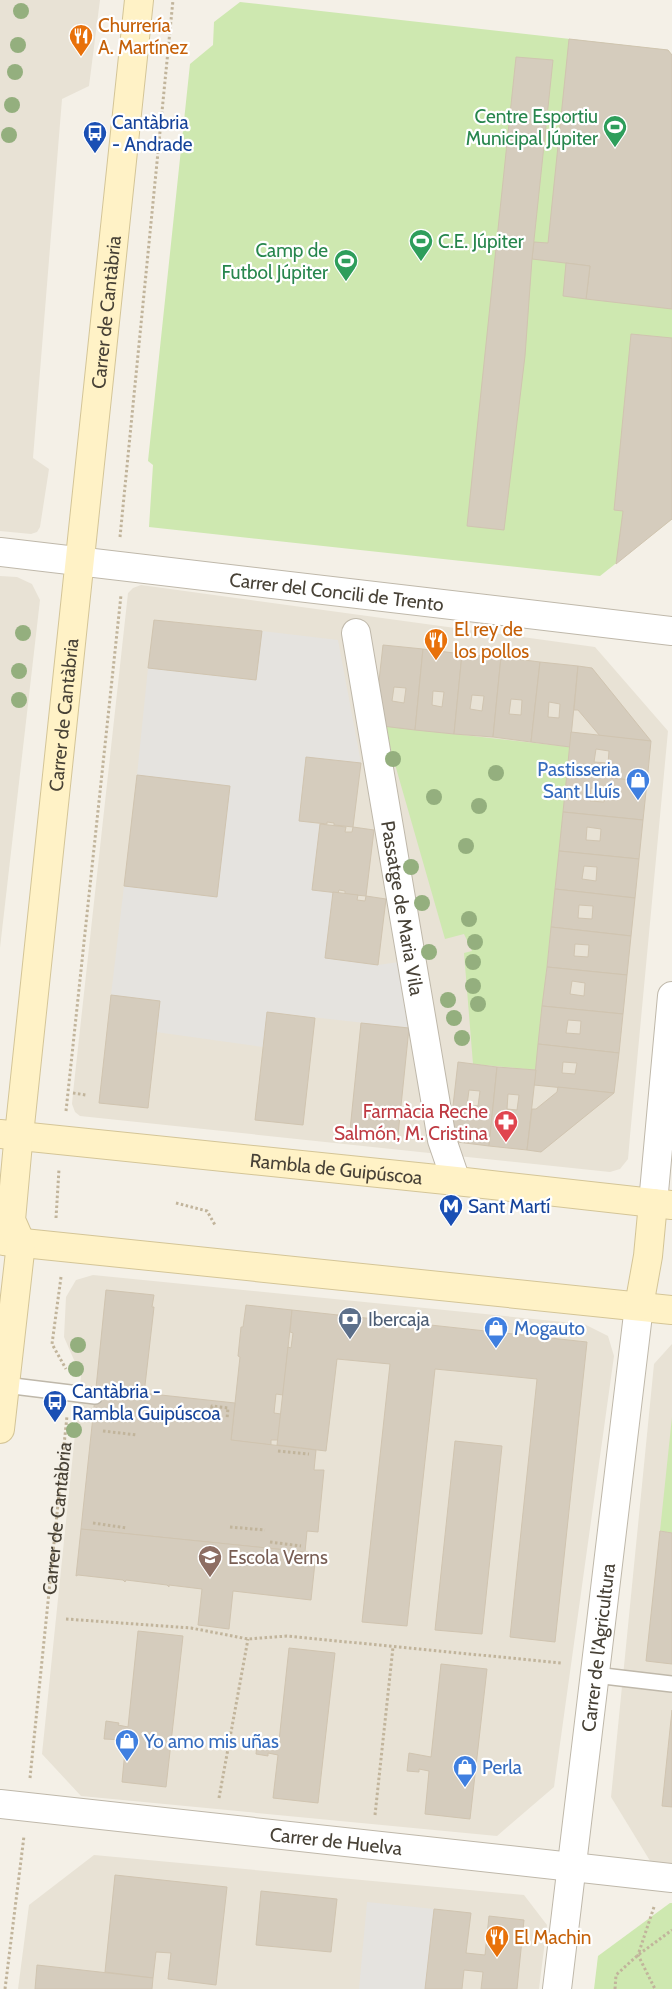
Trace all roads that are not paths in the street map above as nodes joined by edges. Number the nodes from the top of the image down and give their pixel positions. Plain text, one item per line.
1 (139, 0) edge
2 (0, 552) edge
3 (80, 560) junction
4 (672, 631) edge
5 (356, 633) dead end
6 (672, 996) edge
7 (10, 1135) edge
8 (456, 1181) junction
9 (662, 1204) edge
10 (11, 1242) edge
11 (639, 1306) junction
12 (672, 1310) edge
13 (5, 1386) junction
14 (95, 1396) dead end
15 (0, 1429) edge
16 (595, 1675) junction
17 (672, 1684) edge
18 (0, 1804) edge
19 (572, 1867) junction
20 (672, 1878) edge
21 (557, 1989) edge

1 - 3 street, Carrer de Cantàbria
2 - 3 street, Carrer del Concili de Trento
3 - 4 street, Carrer del Concili de Trento
3 - 7 street, Carrer de Cantàbria
5 - 8 street, Passatge de Maria Vila
6 - 9 street
7 - 8 street, Rambla de Guipúscoa
7 - 10 street, Carrer de Cantàbria
8 - 9 street, Rambla de Guipúscoa
9 - 11 street
10 - 11 street
10 - 13 street, Carrer de Cantàbria
11 - 12 street
11 - 16 street, Carrer de l'Agricultura
13 - 14 lane
13 - 15 street, Carrer de Cantàbria
16 - 17 lane
16 - 19 street, Carrer de l'Agricultura
18 - 19 street, Carrer de Huelva
19 - 20 street, Carrer de Huelva
19 - 21 street, Carrer de l'Agricultura

